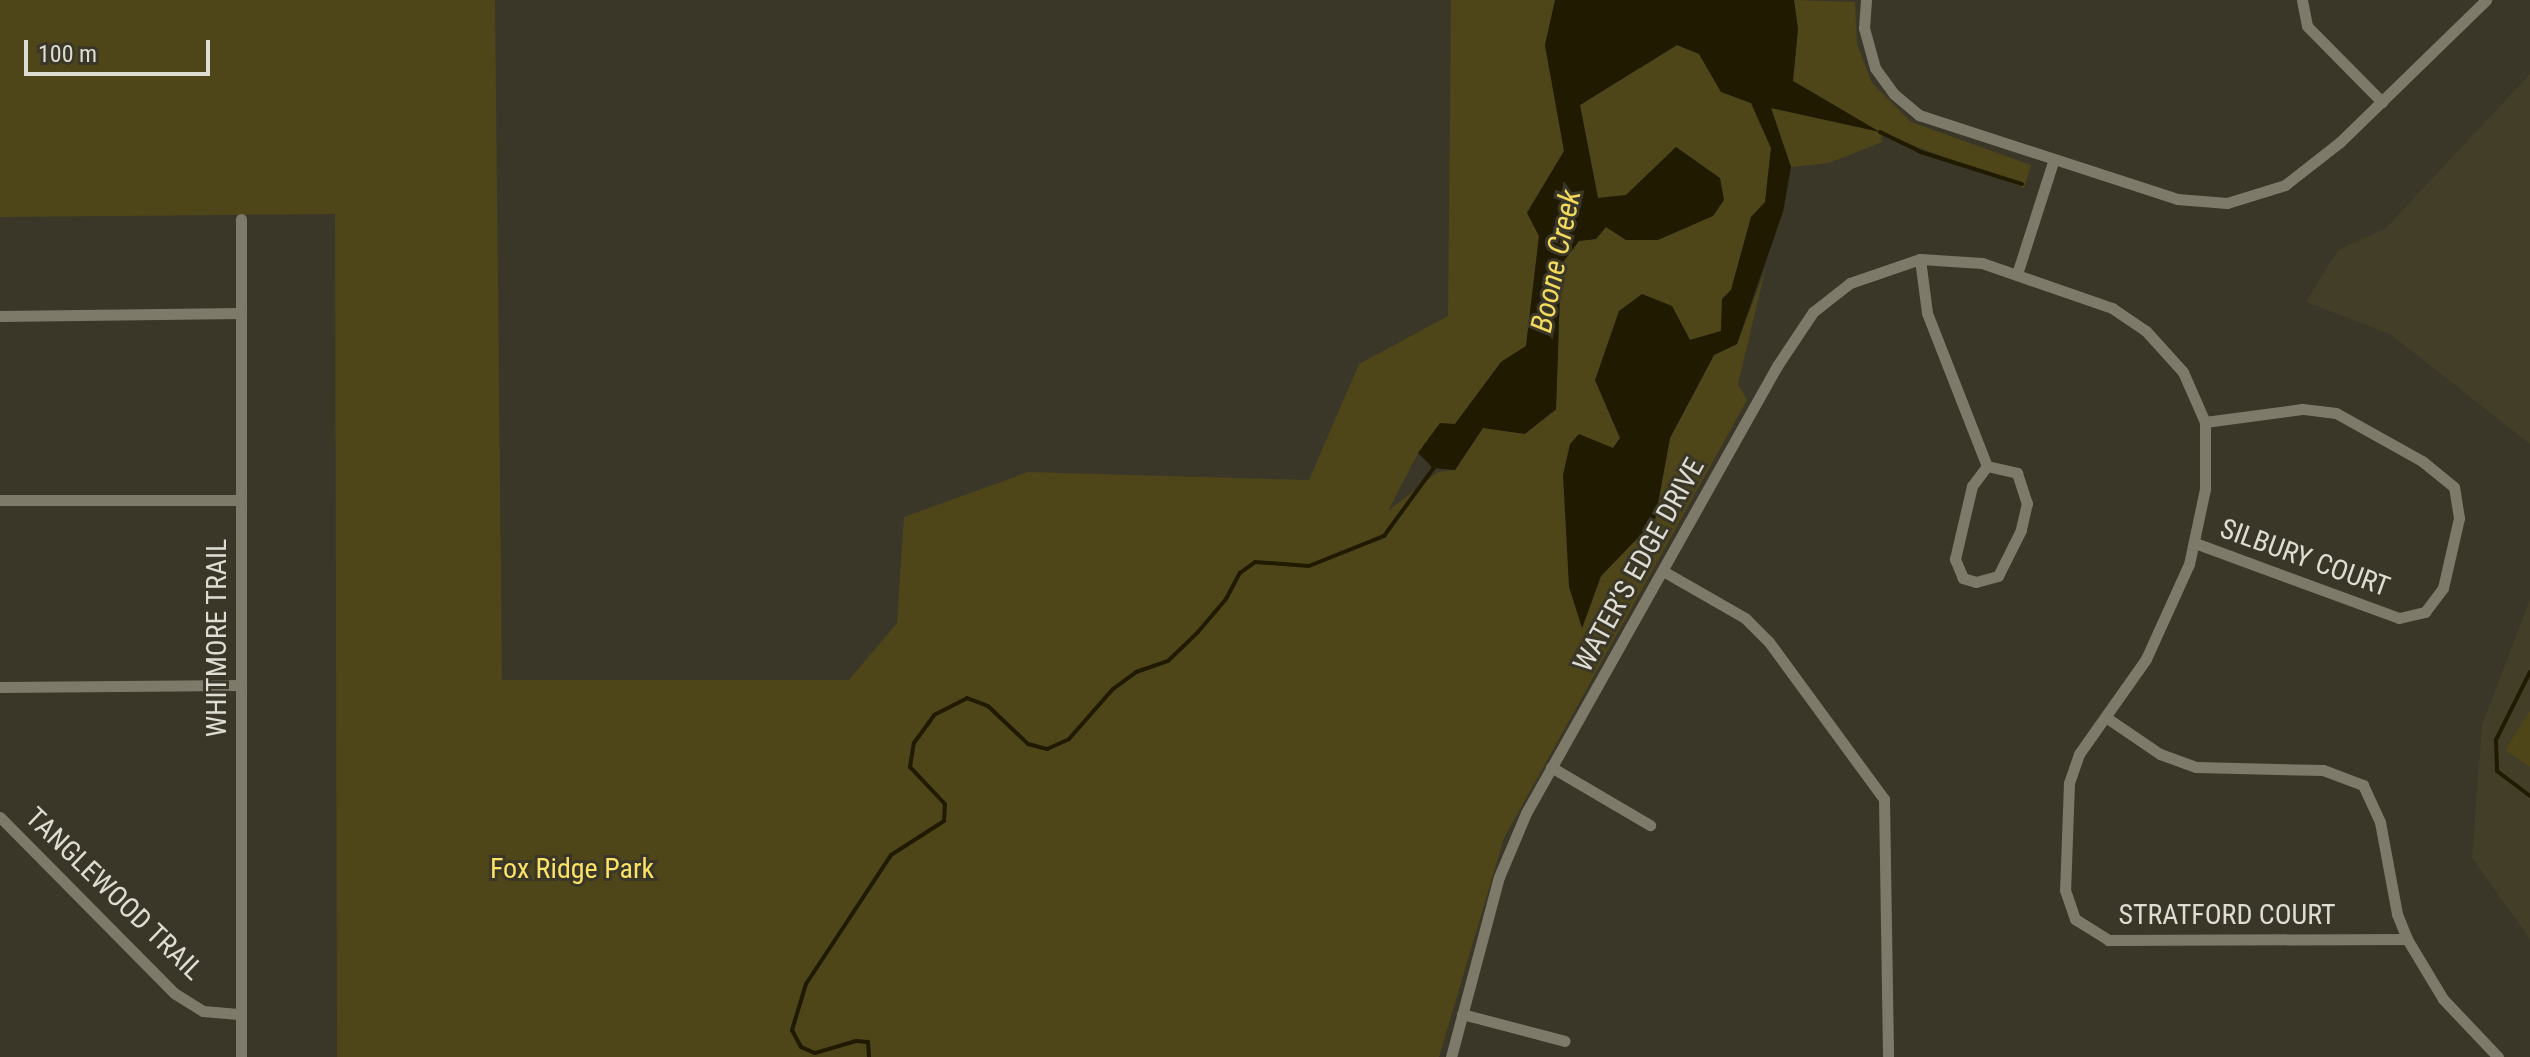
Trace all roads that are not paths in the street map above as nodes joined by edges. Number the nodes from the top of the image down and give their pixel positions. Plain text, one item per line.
1 (1866, 0) edge
2 (2302, 0) edge
3 (2486, 0) edge
4 (2382, 102) junction
5 (2053, 162) junction
6 (241, 219) dead end
7 (1920, 259) junction
8 (2017, 274) junction
9 (241, 313) junction
10 (0, 316) edge
11 (2205, 422) junction
12 (1987, 466) junction
13 (0, 500) edge
14 (241, 500) junction
15 (2195, 543) junction
16 (1663, 571) junction
17 (241, 685) junction
18 (0, 687) edge
19 (2107, 718) junction
20 (1551, 767) junction
21 (0, 817) edge
22 (1650, 825) dead end
23 (2407, 939) junction
24 (241, 1014) junction
25 (1462, 1014) junction
26 (1565, 1041) dead end
27 (241, 1057) edge
28 (1451, 1057) edge
29 (1888, 1057) edge
30 (2498, 1057) edge

1 - 5 street
2 - 4 street
3 - 4 street
4 - 5 street
5 - 8 street
6 - 9 street, WHITMORE TRAIL
7 - 8 street, WATER’S EDGE DRIVE
7 - 12 street
7 - 16 street, WATER’S EDGE DRIVE
8 - 11 street, WATER’S EDGE DRIVE
9 - 10 street
9 - 14 street, WHITMORE TRAIL
11 - 15 street, STRATFORD COURT
11 - 15 street, SILBURY COURT
12 - 12 street
13 - 14 street
14 - 17 street, WHITMORE TRAIL
15 - 19 street, STRATFORD COURT
16 - 20 street, WATER’S EDGE DRIVE
16 - 29 street
17 - 18 street
17 - 24 street, WHITMORE TRAIL
19 - 23 street
19 - 23 street, STRATFORD COURT
20 - 22 street
20 - 25 street, WATER’S EDGE DRIVE
21 - 24 street, TANGLEWOOD TRAIL
23 - 30 street
24 - 27 street, WHITMORE TRAIL
25 - 26 street
25 - 28 street, WATER’S EDGE DRIVE

